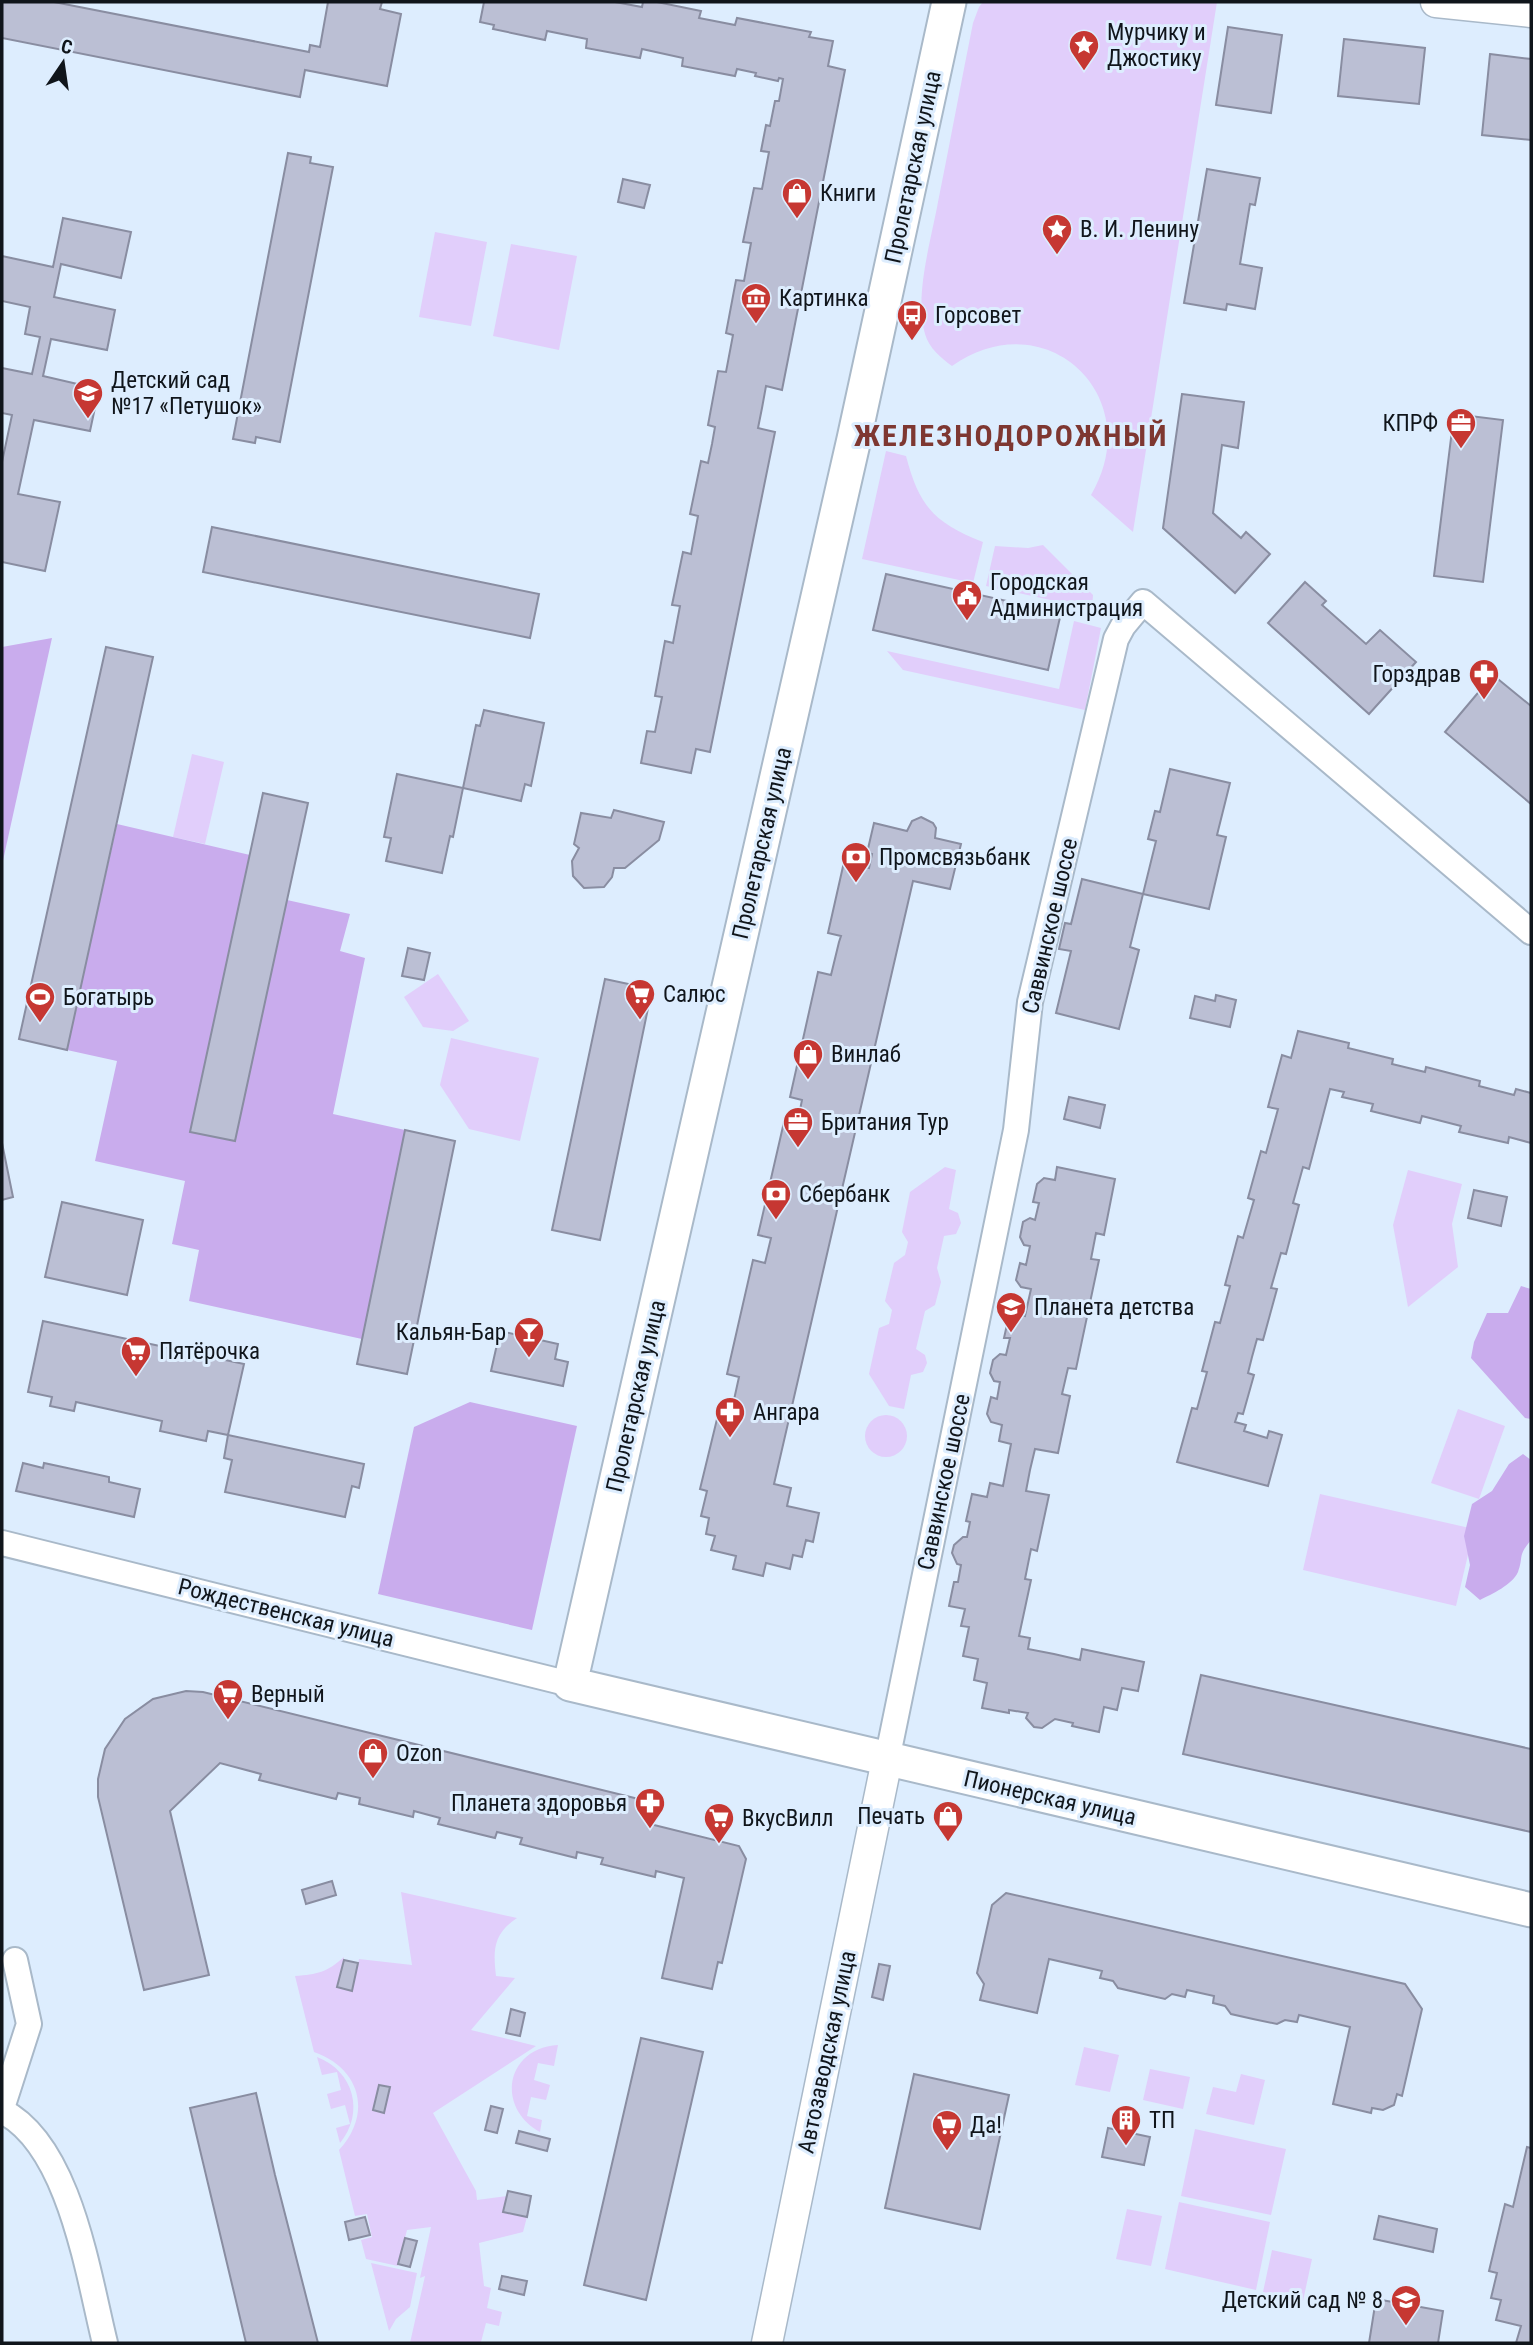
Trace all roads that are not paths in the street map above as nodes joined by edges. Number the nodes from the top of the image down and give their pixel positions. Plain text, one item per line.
1 (949, 2) edge
2 (1436, 2) edge
3 (1531, 12) edge
4 (1531, 932) edge
5 (2, 1543) edge
6 (570, 1684) junction
7 (887, 1760) junction
8 (1531, 1910) edge
9 (15, 1960) dead end
10 (2, 2110) edge
11 (105, 2343) edge
12 (767, 2343) edge

1 - 6 main road, Пролетарская улица
2 - 3 street
4 - 7 street, Саввинское шоссе
5 - 6 street, Рождественская улица
6 - 7 main road, Пионерская улица
7 - 8 main road, Пионерская улица
7 - 12 street, Автозаводская улица
9 - 10 street
10 - 11 street

